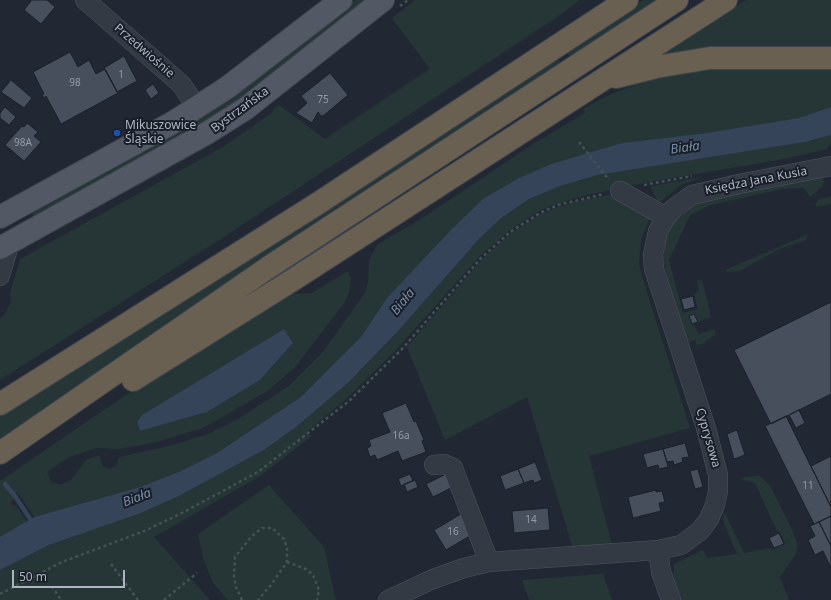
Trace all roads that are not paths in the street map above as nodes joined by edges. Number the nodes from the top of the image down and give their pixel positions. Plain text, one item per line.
1 (85, 0) edge
2 (341, 0) edge
3 (383, 0) edge
4 (605, 0) edge
5 (627, 0) edge
6 (677, 0) edge
7 (726, 0) edge
8 (831, 58) edge
9 (524, 68) junction
10 (598, 82) junction
11 (197, 108) junction
12 (831, 166) edge
13 (615, 186) road end
14 (683, 201) joint
15 (0, 217) edge
16 (666, 217) junction
17 (5, 245) edge
18 (0, 276) edge
19 (0, 404) edge
20 (39, 427) junction
21 (0, 453) edge
22 (434, 465) dead end
23 (658, 550) junction
24 (489, 562) junction
25 (388, 600) edge
26 (671, 600) edge

1 - 11 street, Przedwiośnie
2 - 11 main road
3 - 17 main road, Bystrzańska
4 - 9 highway
5 - 9 highway
6 - 20 highway
7 - 10 highway
8 - 10 highway
9 - 19 highway
10 - 20 highway
11 - 15 main road
12 - 14 street, Księdza Jana Kusia
13 - 16 street
14 - 16 street, Cyprysowa
16 - 23 street, Cyprysowa
17 - 18 street
20 - 21 highway
22 - 24 street
23 - 24 street, Cyprysowa
23 - 26 street
24 - 25 street, Cyprysowa

